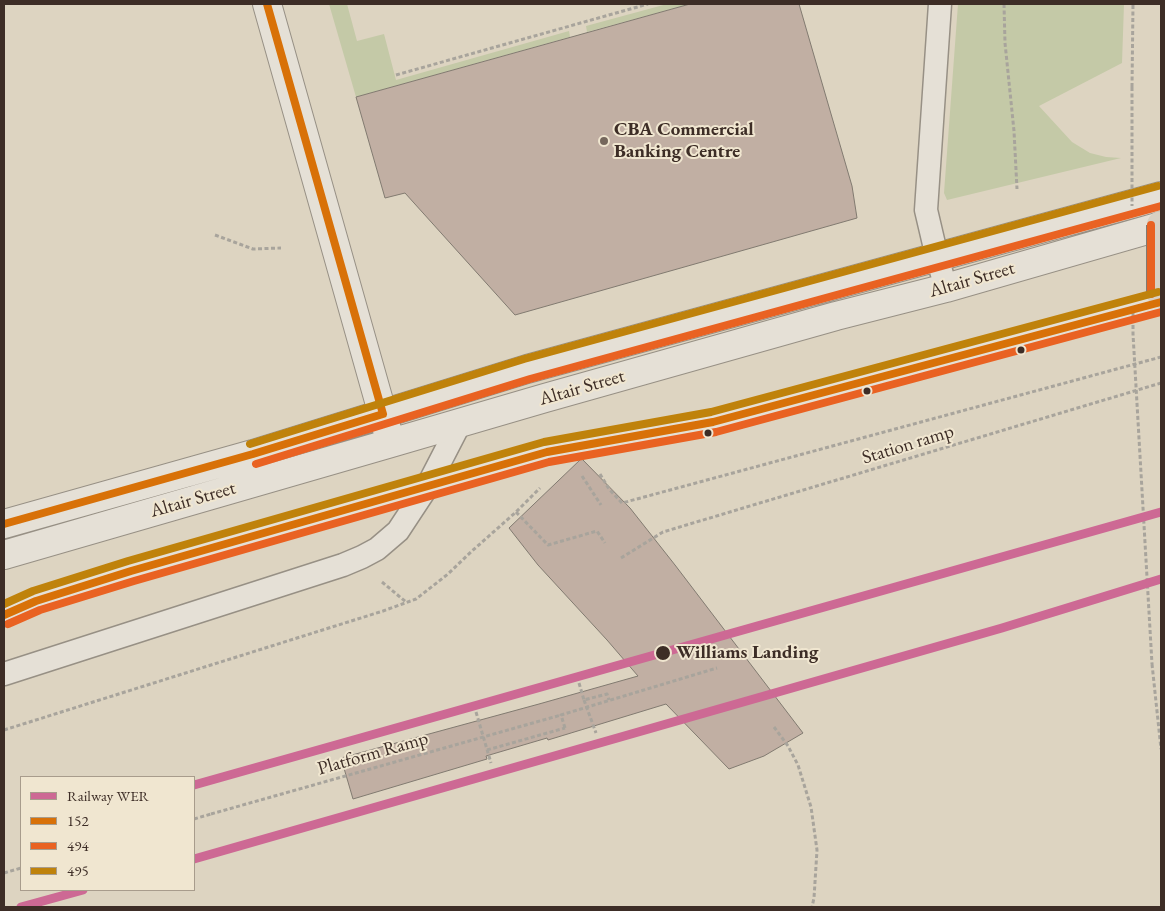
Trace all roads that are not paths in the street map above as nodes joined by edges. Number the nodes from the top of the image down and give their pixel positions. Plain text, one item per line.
1 (266, 4) edge
2 (940, 4) edge
3 (1161, 196) edge
4 (1161, 226) edge
5 (937, 257) junction
6 (946, 288) junction
7 (1161, 294) edge
8 (1161, 302) edge
9 (383, 414) junction
10 (460, 423) junction
11 (391, 443) junction
12 (427, 486) junction
13 (4, 524) edge
14 (4, 555) edge
15 (4, 615) edge
16 (4, 674) edge

1 - 9 street
2 - 5 lane
3 - 5 street, Altair Street
4 - 6 street, Altair Street
4 - 7 highway, bridge
5 - 6 lane
5 - 9 street, Altair Street
6 - 10 street, Altair Street
8 - 12 lane
9 - 11 street
9 - 13 street, Altair Street
10 - 11 street, Altair Street
10 - 12 lane
11 - 14 street, Altair Street
12 - 15 lane
12 - 16 lane

